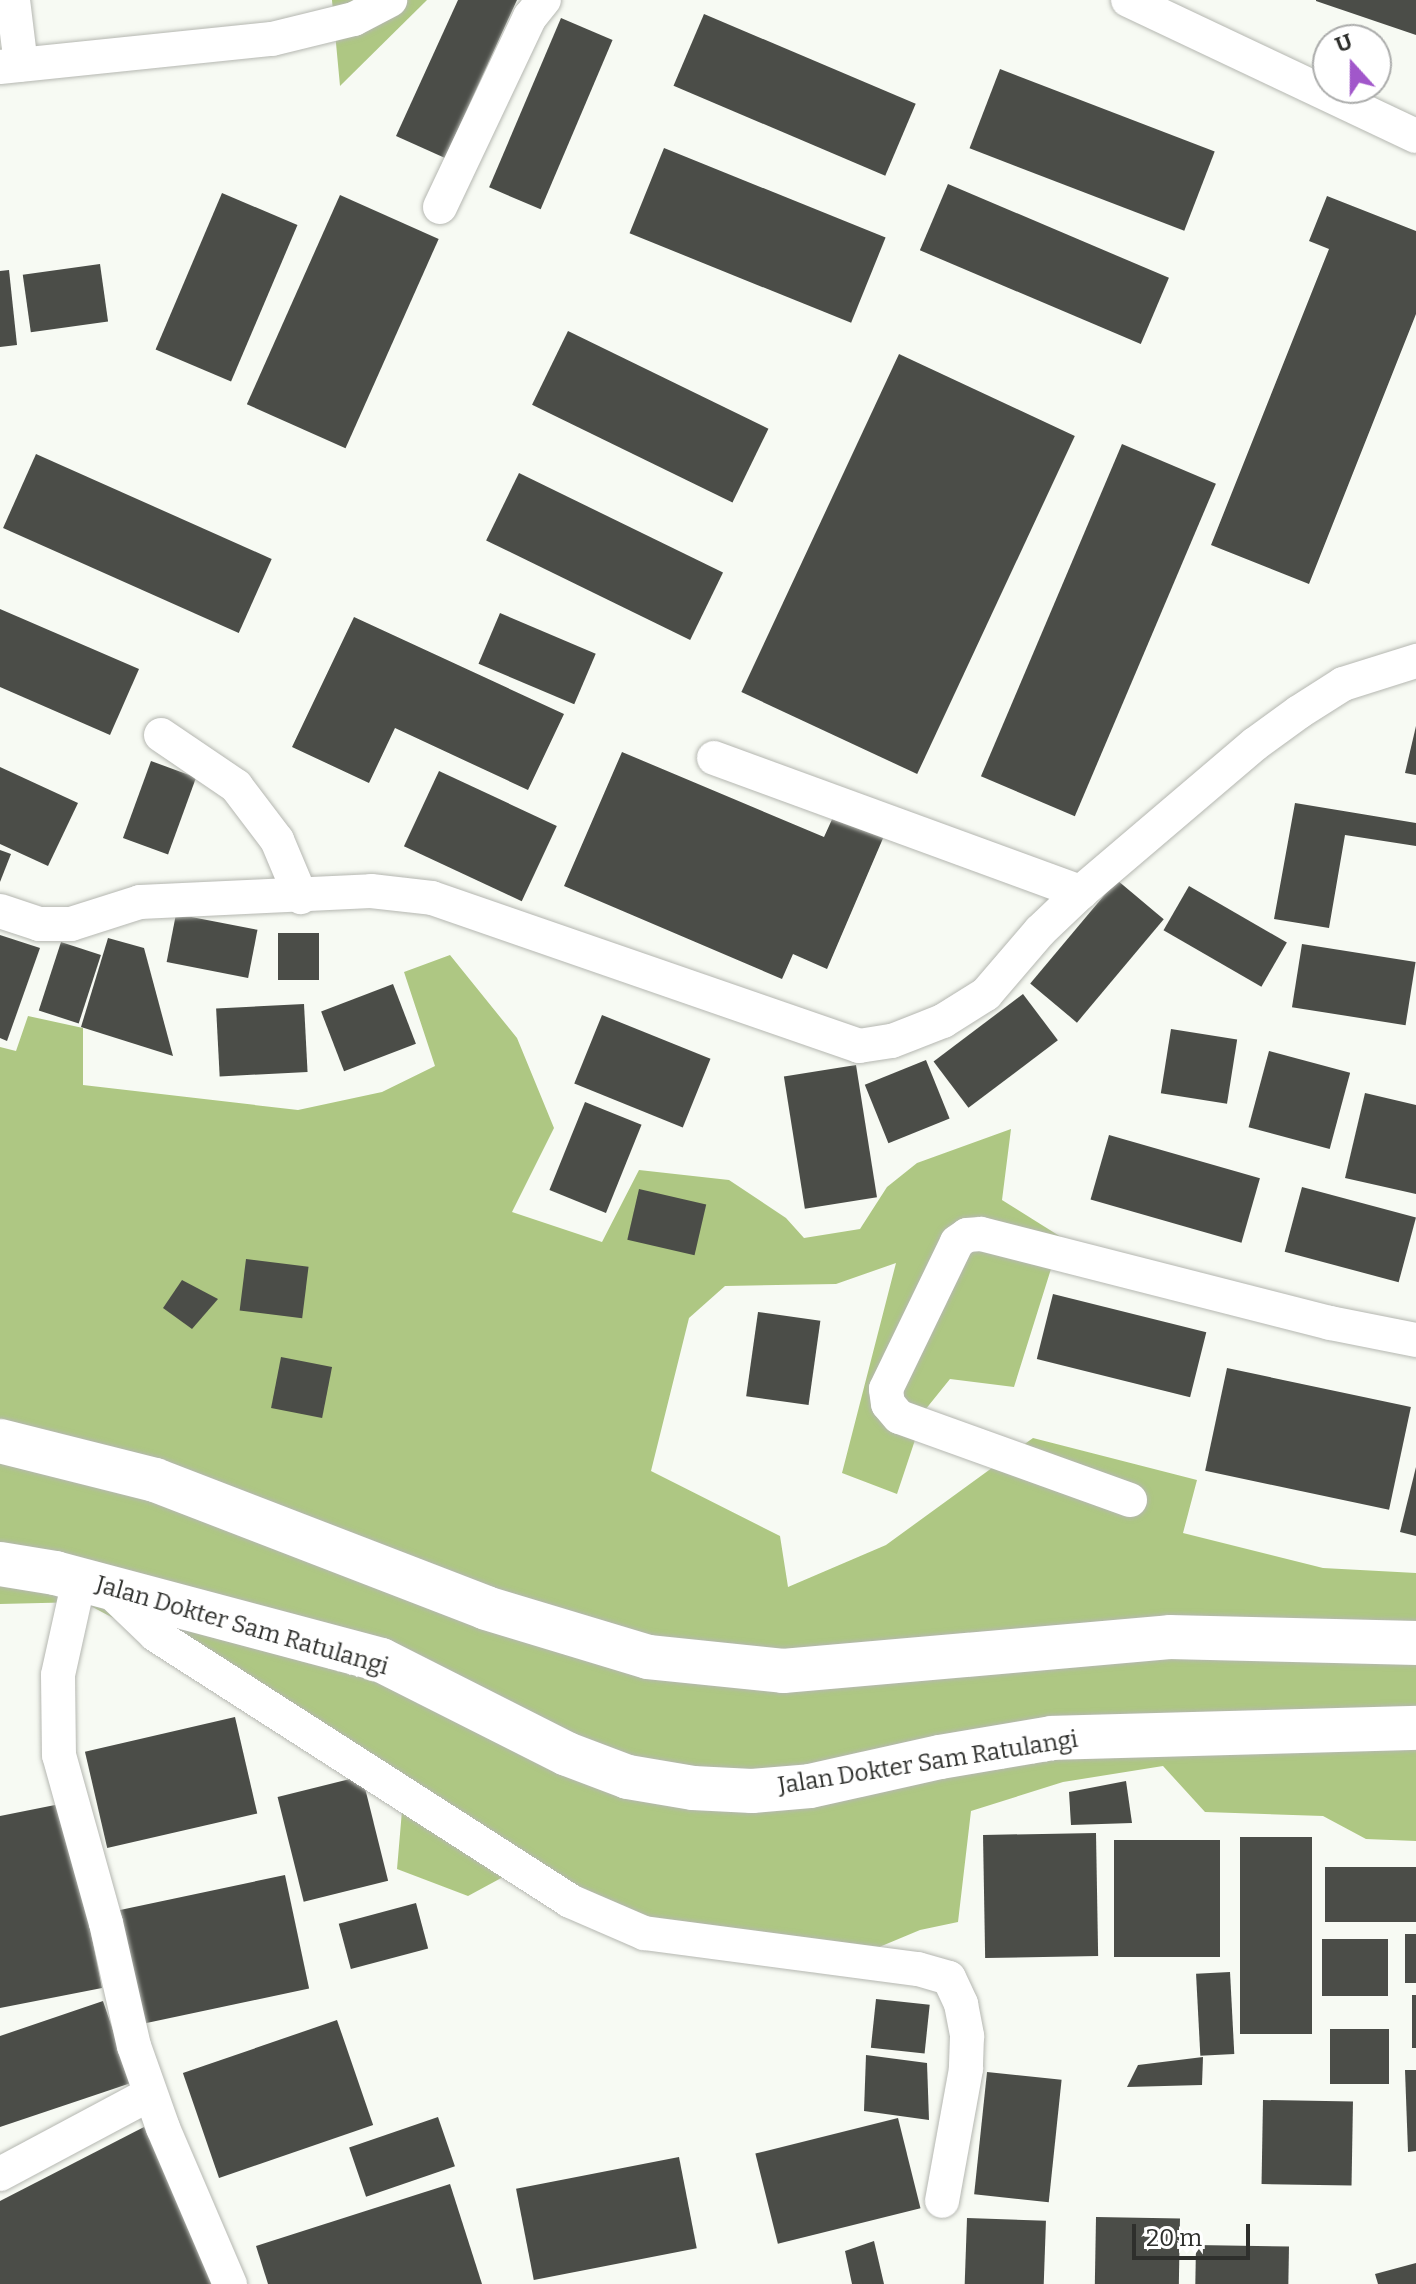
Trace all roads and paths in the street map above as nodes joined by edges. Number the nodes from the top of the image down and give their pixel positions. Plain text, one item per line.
1 (13, 0) edge
2 (390, 0) edge
3 (544, 0) edge
4 (1128, 0) edge
5 (10, 66) edge
6 (1416, 136) edge
7 (440, 207) dead end
8 (1416, 661) edge
9 (161, 735) dead end
10 (714, 758) dead end
11 (1081, 892) junction
12 (301, 897) junction
13 (0, 911) edge
14 (1416, 1340) edge
15 (0, 1441) edge
16 (1130, 1500) dead end
17 (0, 1564) edge
18 (93, 1583) junction
19 (1416, 1643) edge
20 (1416, 1728) edge
21 (150, 2094) junction
22 (0, 2174) edge
23 (942, 2201) dead end
24 (230, 2284) edge

1 - 5 street
2 - 5 street
3 - 7 street
4 - 6 street
8 - 11 street
9 - 12 street
10 - 11 street
11 - 12 street
12 - 13 street
14 - 16 street
15 - 19 main road
17 - 18 main road, Jalan Dokter Sam Ratulangi
18 - 20 main road, Jalan Dokter Sam Ratulangi
18 - 21 street
18 - 23 street
21 - 22 street
21 - 24 street

